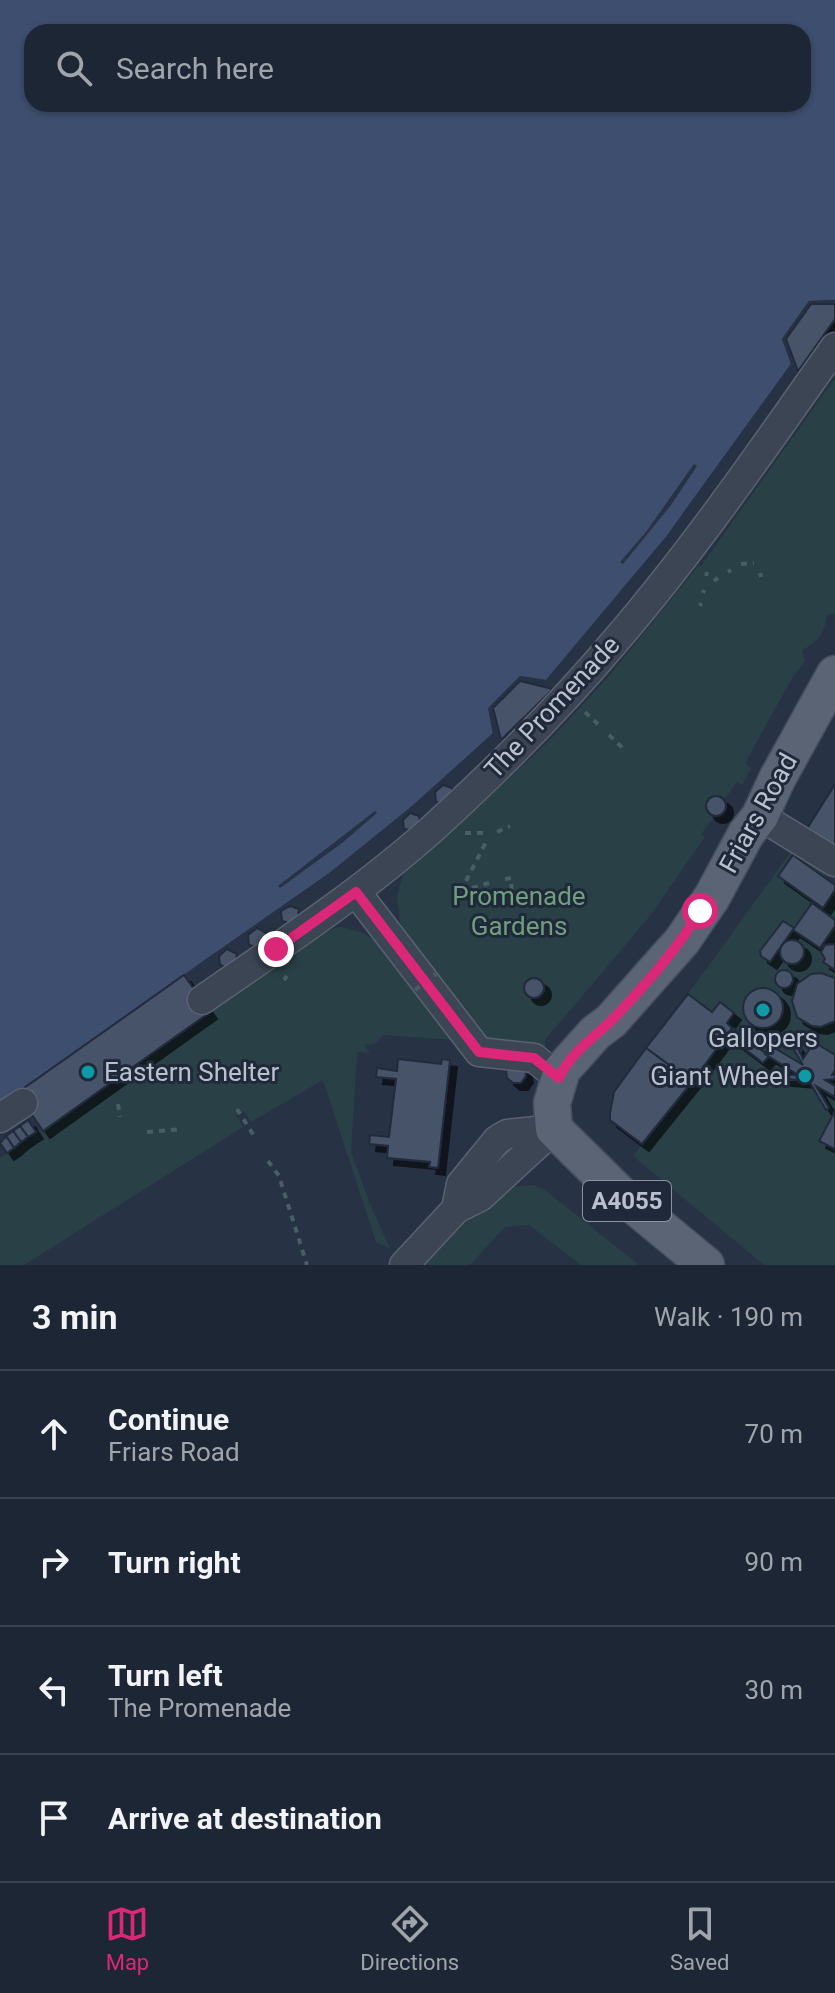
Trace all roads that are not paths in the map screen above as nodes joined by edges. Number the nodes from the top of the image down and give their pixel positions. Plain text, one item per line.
1 (835, 347) edge
2 (835, 674) edge
3 (760, 816) junction
4 (835, 862) edge
5 (356, 892) junction
6 (202, 1000) dead end
7 (559, 1078) junction
8 (554, 1129) junction
9 (404, 1265) edge
10 (706, 1265) edge

1 - 5 street, The Promenade
2 - 3 main road, Friars Road
3 - 4 street
3 - 7 main road, Friars Road
5 - 6 street, The Promenade
5 - 7 street
7 - 8 main road, Friars Road
8 - 9 street
8 - 10 main road, A4055

